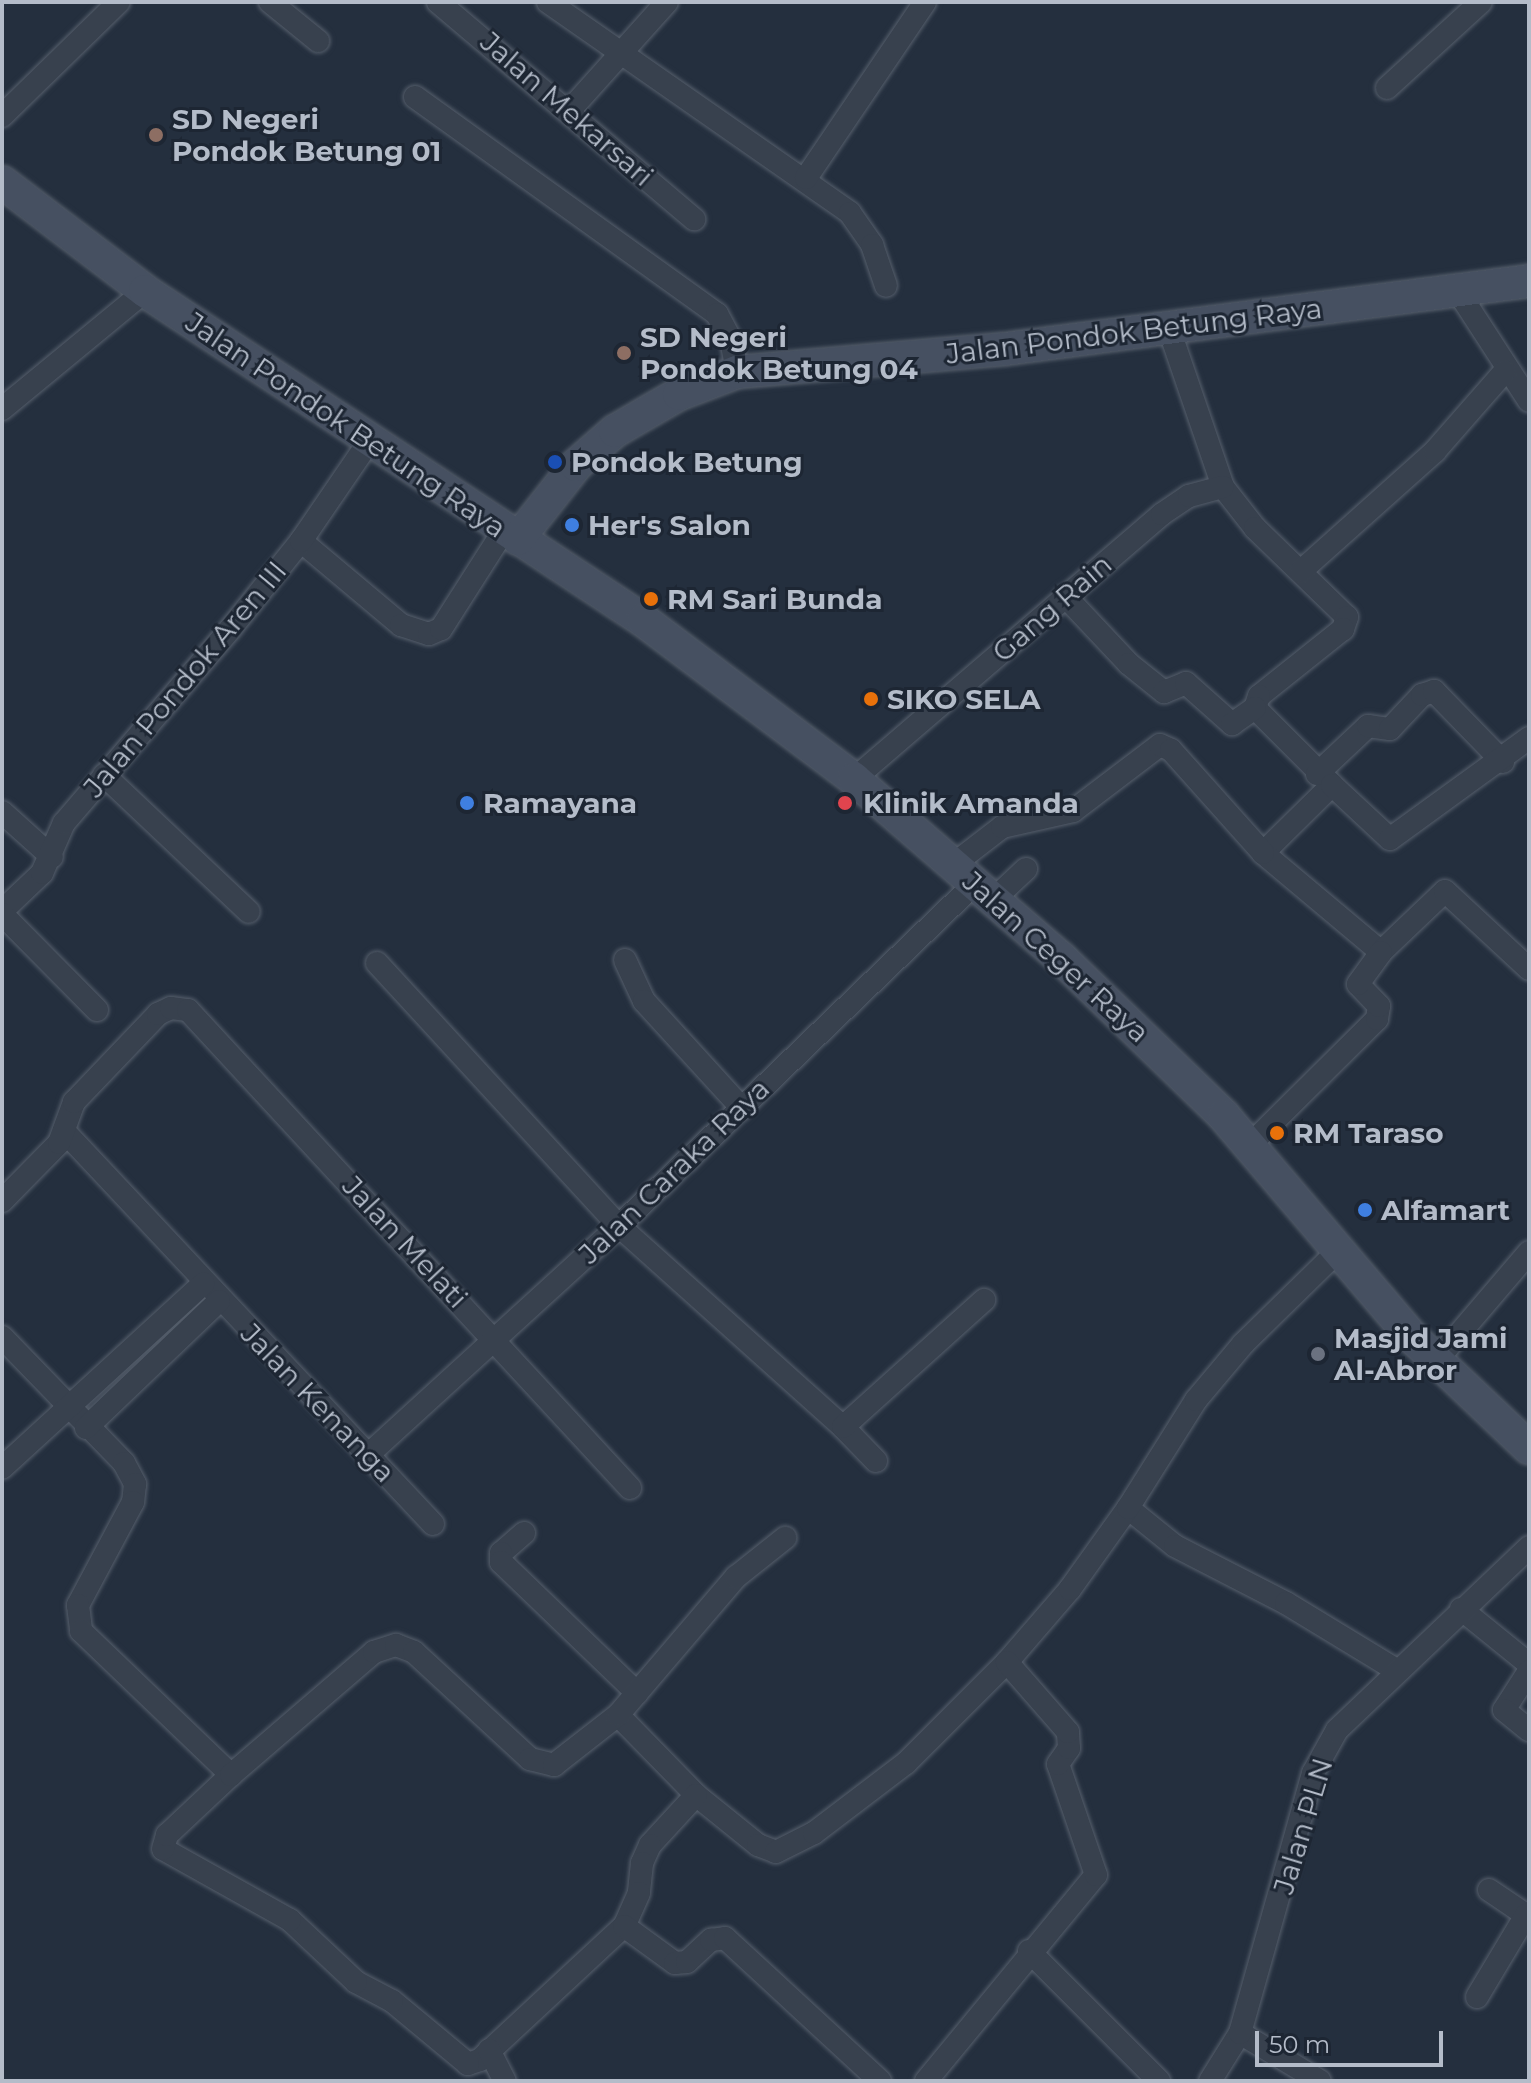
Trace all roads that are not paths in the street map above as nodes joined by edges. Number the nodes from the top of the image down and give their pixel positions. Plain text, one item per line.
1 (119, 2) edge
2 (270, 2) edge
3 (438, 2) edge
4 (548, 2) edge
5 (667, 2) edge
6 (925, 2) edge
7 (1481, 2) edge
8 (318, 41) dead end
9 (624, 55) junction
10 (1387, 88) dead end
11 (415, 97) dead end
12 (570, 110) junction
13 (2, 116) edge
14 (806, 178) junction
15 (2, 182) edge
16 (694, 219) dead end
17 (1529, 281) edge
18 (886, 286) dead end
19 (1457, 290) junction
20 (145, 291) junction
21 (1169, 329) junction
22 (1505, 371) junction
23 (737, 372) junction
24 (1529, 401) edge
25 (2, 409) edge
26 (368, 443) junction
27 (1223, 487) junction
28 (511, 534) junction
29 (301, 541) junction
30 (1301, 571) junction
31 (1065, 596) junction
32 (1255, 708) junction
33 (1529, 738) edge
34 (1503, 762) junction
35 (104, 775) junction
36 (854, 779) junction
37 (1324, 779) junction
38 (2, 812) edge
39 (1263, 853) junction
40 (52, 857) junction
41 (1026, 869) dead end
42 (974, 882) junction
43 (2, 912) edge
44 (249, 912) dead end
45 (1381, 952) junction
46 (625, 960) dead end
47 (377, 963) dead end
48 (1529, 969) edge
49 (97, 1010) dead end
50 (740, 1106) junction
51 (64, 1131) junction
52 (1250, 1145) junction
53 (2, 1201) edge
54 (619, 1226) junction
55 (1340, 1249) junction
56 (1529, 1252) edge
57 (203, 1284) junction
58 (984, 1300) dead end
59 (219, 1301) junction
60 (2, 1337) edge
61 (496, 1340) junction
62 (1436, 1361) junction
63 (68, 1411) junction
64 (843, 1427) junction
65 (86, 1428) junction
66 (1529, 1448) edge
67 (369, 1454) junction
68 (876, 1461) dead end
69 (2, 1468) edge
70 (630, 1488) dead end
71 (1128, 1508) junction
72 (433, 1524) dead end
73 (524, 1533) dead end
74 (785, 1538) dead end
75 (1529, 1547) edge
76 (1461, 1609) junction
77 (1007, 1662) junction
78 (1529, 1664) edge
79 (1396, 1670) junction
80 (1529, 1671) edge
81 (637, 1693) junction
82 (618, 1715) junction
83 (1529, 1730) edge
84 (231, 1775) junction
85 (696, 1795) junction
86 (1489, 1890) dead end
87 (1527, 1916) edge
88 (624, 1926) junction
89 (1029, 1951) junction
90 (1477, 1997) dead end
91 (1240, 2033) junction
92 (489, 2050) junction
93 (505, 2081) edge
94 (880, 2081) edge
95 (926, 2081) edge
96 (1159, 2081) edge
97 (1210, 2081) edge
98 (1320, 2081) edge

1 - 13 street
2 - 8 street
3 - 12 street, Jalan Mekarsari
4 - 9 street
5 - 9 street
6 - 14 street
7 - 10 street
9 - 12 street
9 - 14 street
11 - 23 street
12 - 16 street, Jalan Mekarsari
14 - 18 street
15 - 20 main road, Jalan Pondok Betung Raya
17 - 19 main road, Jalan Pondok Betung Raya
19 - 21 main road, Jalan Pondok Betung Raya
19 - 22 street
20 - 25 street
20 - 26 main road, Jalan Pondok Betung Raya
21 - 23 main road, Jalan Pondok Betung Raya
21 - 27 street
22 - 24 street
22 - 30 street
23 - 28 main road, Jalan Pondok Betung Raya
26 - 28 main road, Jalan Pondok Betung Raya
26 - 29 street, Jalan Pondok Aren III
27 - 30 street
27 - 31 street, Gang Rain
28 - 29 street
28 - 36 main road, Jalan Ceger Raya
29 - 35 street, Jalan Pondok Aren III
30 - 32 street
31 - 32 street
31 - 36 street, Gang Rain
32 - 37 street
33 - 34 street
34 - 37 street
34 - 37 street
35 - 40 street, Jalan Pondok Aren III
35 - 44 street
36 - 42 main road, Jalan Ceger Raya
37 - 39 street
38 - 40 street
39 - 42 street
39 - 45 street
40 - 43 street, Jalan Pondok Aren III
41 - 42 street
42 - 50 street, Jalan Caraka Raya
42 - 52 main road, Jalan Ceger Raya
43 - 49 street
45 - 48 street
45 - 52 street
46 - 50 street
47 - 54 street
50 - 54 street, Jalan Caraka Raya
51 - 53 street
51 - 57 street, Jalan Kenanga
51 - 61 street, Jalan Melati
52 - 55 main road, Jalan Ceger Raya
54 - 61 street, Jalan Caraka Raya
54 - 64 street
55 - 62 main road, Jalan Ceger Raya
55 - 71 street
56 - 62 street
57 - 59 street, Jalan Kenanga
57 - 63 street
58 - 64 street
59 - 65 street
59 - 67 street, Jalan Kenanga
60 - 63 street
61 - 67 street, Jalan Caraka Raya
61 - 70 street, Jalan Melati
62 - 66 main road, Jalan Ceger Raya
63 - 65 street
63 - 69 street
64 - 68 street
65 - 84 street
67 - 72 street, Jalan Kenanga
71 - 77 street
71 - 79 street
73 - 81 street
74 - 81 street
75 - 76 street, Jalan PLN
76 - 78 street
76 - 79 street, Jalan PLN
77 - 85 street
77 - 89 street
79 - 91 street, Jalan PLN
80 - 83 street
81 - 82 street
82 - 84 street
82 - 85 street
84 - 92 street
85 - 88 street
86 - 87 street
87 - 90 street
88 - 92 street
88 - 94 street
89 - 95 street
89 - 96 street
91 - 97 street, Jalan PLN
91 - 98 street
92 - 93 street

